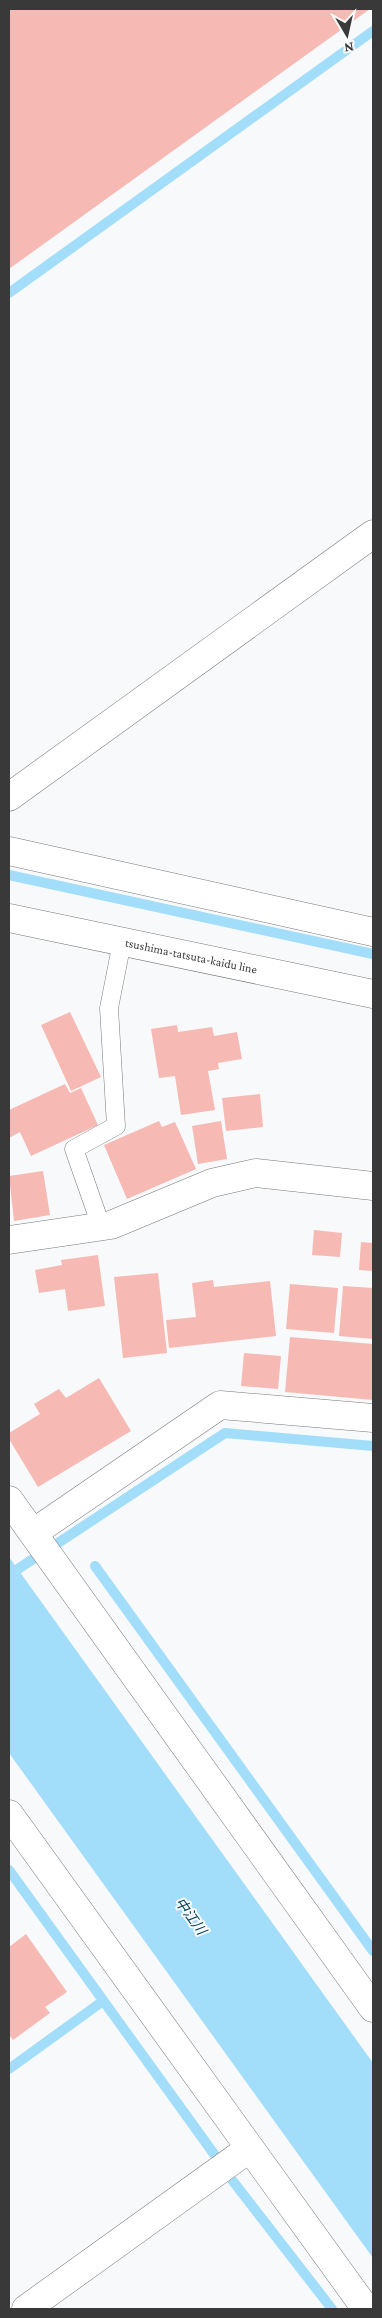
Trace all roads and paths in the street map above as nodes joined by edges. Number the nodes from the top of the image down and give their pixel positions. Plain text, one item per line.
1 (373, 534) edge
2 (9, 797) edge
3 (9, 851) edge
4 (9, 918) edge
5 (373, 932) edge
6 (122, 942) junction
7 (373, 994) edge
8 (373, 1186) edge
9 (101, 1226) junction
10 (9, 1240) edge
11 (373, 1418) edge
12 (9, 1500) edge
13 (33, 1533) junction
14 (9, 1817) edge
15 (373, 2008) edge
16 (250, 2148) junction
17 (26, 2309) edge
18 (366, 2309) edge

1 - 2 street
3 - 5 street
4 - 6 street, tsushima-tatsuta-kaidu line
6 - 7 street, tsushima-tatsuta-kaidu line
6 - 9 lane
8 - 9 street
9 - 10 street
11 - 13 street
12 - 13 street
13 - 15 street
14 - 16 street
16 - 17 street
16 - 18 street

